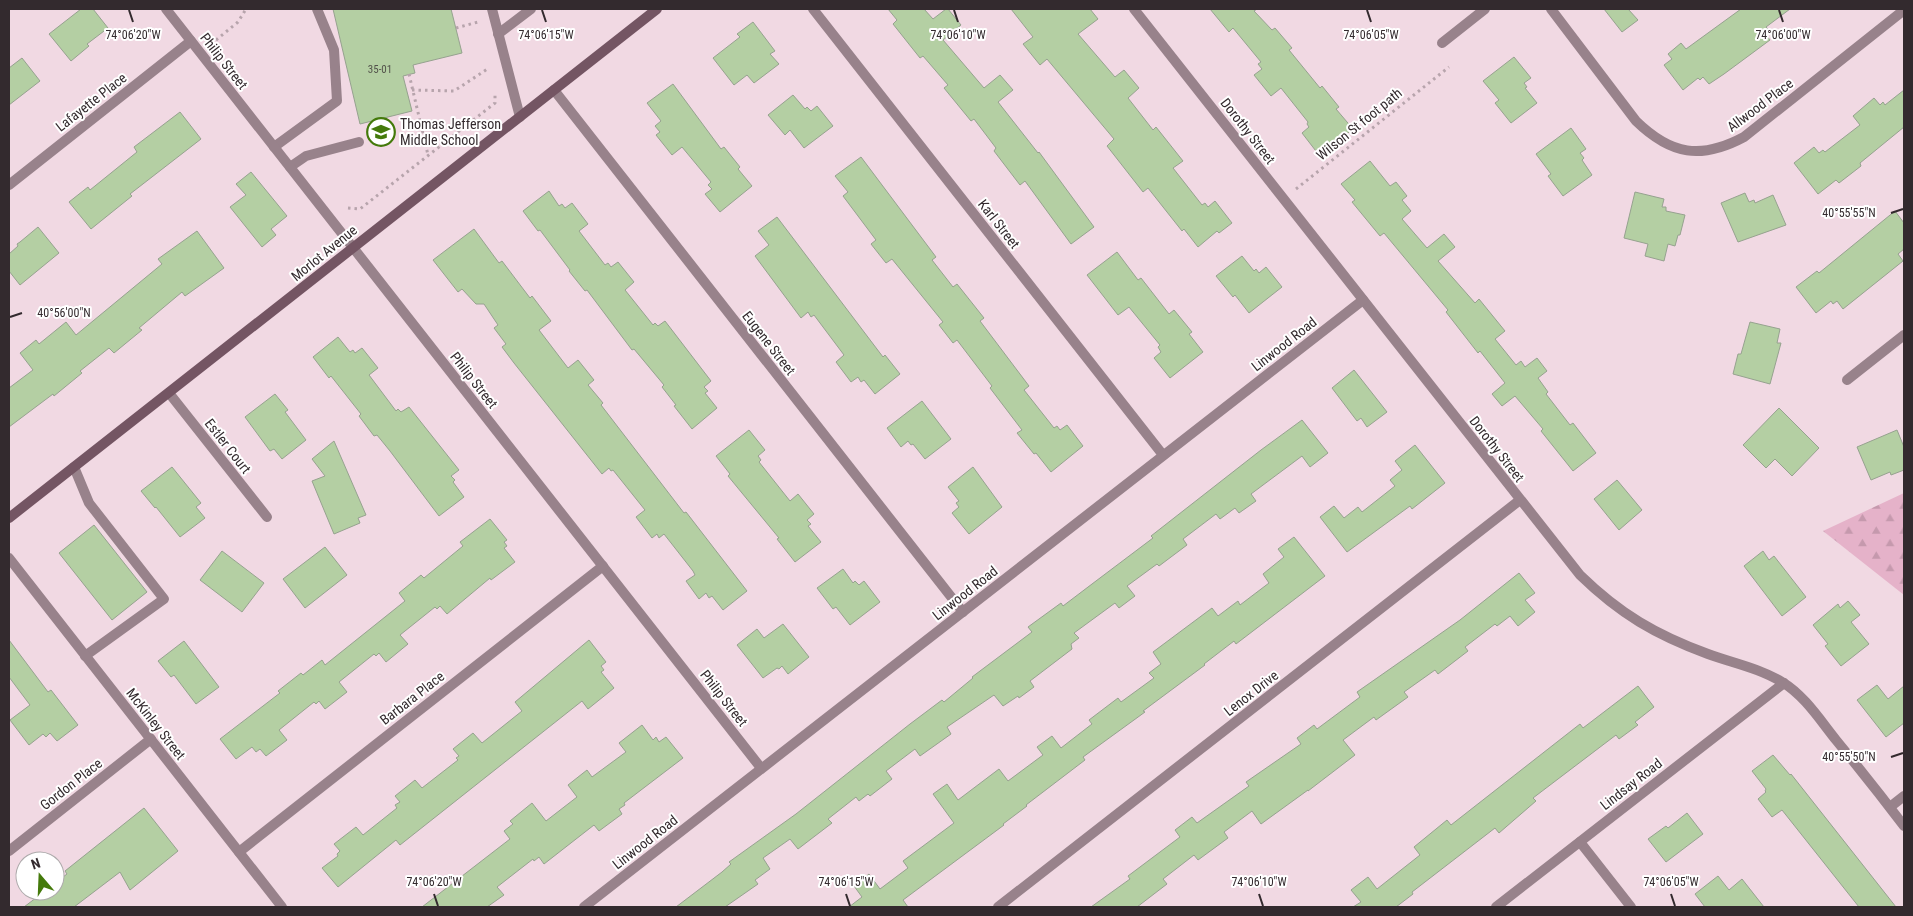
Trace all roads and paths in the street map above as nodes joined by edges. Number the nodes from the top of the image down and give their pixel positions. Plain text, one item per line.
1 (166, 9) edge
2 (246, 9) edge
3 (317, 9) edge
4 (492, 9) edge
5 (531, 9) edge
6 (657, 9) edge
7 (813, 9) edge
8 (1134, 9) edge
9 (1485, 9) edge
10 (1551, 9) edge
11 (1904, 10) edge
12 (476, 16) dead end
13 (478, 22) junction
14 (456, 28) dead end
15 (480, 31) dead end
16 (498, 34) junction
17 (216, 40) dead end
18 (191, 41) junction
19 (1442, 43) dead end
20 (487, 59) dead end
21 (1449, 67) dead end
22 (489, 68) junction
23 (409, 74) dead end
24 (491, 76) dead end
25 (493, 84) dead end
26 (412, 90) junction
27 (554, 90) junction
28 (520, 117) junction
29 (359, 142) dead end
30 (274, 147) junction
31 (428, 155) junction
32 (290, 167) junction
33 (9, 185) edge
34 (1283, 198) junction
35 (348, 208) dead end
36 (353, 248) junction
37 (1363, 300) junction
38 (1904, 335) edge
39 (1847, 380) dead end
40 (168, 393) junction
41 (1163, 455) junction
42 (74, 467) junction
43 (1520, 500) junction
44 (267, 517) dead end
45 (9, 518) edge
46 (9, 558) edge
47 (603, 566) junction
48 (963, 612) junction
49 (85, 656) junction
50 (1784, 683) junction
51 (151, 740) junction
52 (761, 768) junction
53 (1904, 796) edge
54 (1890, 807) junction
55 (1904, 826) edge
56 (1580, 842) junction
57 (9, 851) edge
58 (239, 852) junction
59 (282, 907) edge
60 (584, 907) edge
61 (998, 907) edge
62 (1496, 907) edge
63 (1631, 907) edge

1 - 18 street, Philip Street
2 - 17 path
3 - 30 street
4 - 16 street
5 - 16 street
6 - 27 street, Morlot Avenue
7 - 41 street, Karl Street
8 - 34 street, Dorothy Street
9 - 19 street
10 - 11 street, Allwood Place
12 - 13 path
13 - 14 path
13 - 15 path
16 - 28 street
18 - 30 street, Philip Street
18 - 33 street, Lafayette Place
20 - 22 path
21 - 34 path, Wilson St foot path
22 - 24 path
22 - 26 path
23 - 26 path
25 - 31 path
26 - 31 path
27 - 28 street, Morlot Avenue
27 - 48 street, Eugene Street
28 - 36 street, Morlot Avenue
29 - 32 street
30 - 32 street, Philip Street
31 - 35 path
32 - 36 street, Philip Street
34 - 37 street, Dorothy Street
36 - 40 street, Morlot Avenue
36 - 47 street, Philip Street
37 - 41 street, Linwood Road
37 - 43 street, Dorothy Street
38 - 39 street
40 - 42 street, Morlot Avenue
40 - 44 street, Estler Court
41 - 48 street, Linwood Road
42 - 45 street, Morlot Avenue
42 - 49 street
43 - 50 street, Dorothy Street
43 - 61 street, Lenox Drive
46 - 49 street, McKinley Street
47 - 52 street, Philip Street
47 - 58 street, Barbara Place
48 - 52 street, Linwood Road
49 - 51 street, McKinley Street
50 - 54 street, Dorothy Street
50 - 56 street, Lindsay Road
51 - 57 street, Gordon Place
51 - 58 street, McKinley Street
52 - 60 street, Linwood Road
53 - 54 street
54 - 55 street, Dorothy Street
56 - 62 street, Lindsay Road
56 - 63 street
58 - 59 street, McKinley Street

